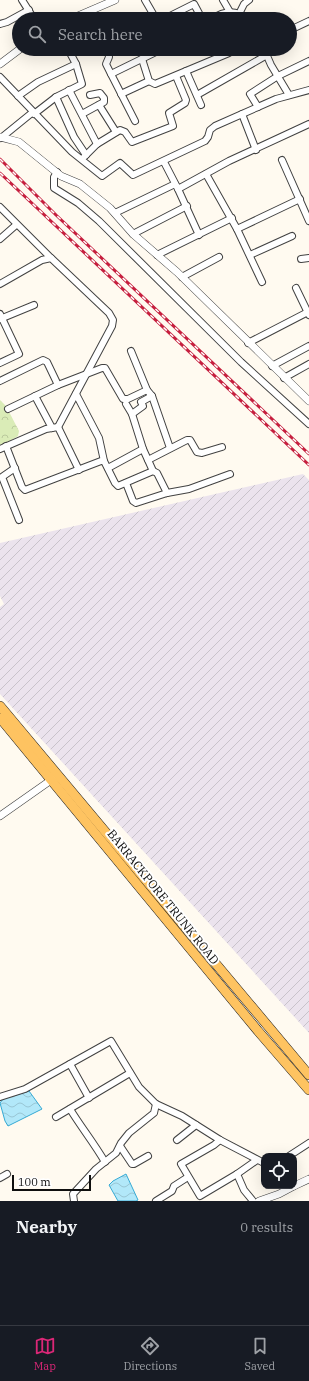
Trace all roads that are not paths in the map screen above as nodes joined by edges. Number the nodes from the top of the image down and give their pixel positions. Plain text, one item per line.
1 (22, 0) edge
2 (115, 0) edge
3 (145, 0) edge
4 (223, 0) edge
5 (249, 0) edge
6 (100, 2) edge
7 (29, 10) joint
8 (90, 11) edge
9 (26, 12) edge
10 (152, 12) edge
11 (178, 12) edge
12 (198, 12) edge
13 (222, 12) edge
14 (230, 12) junction
15 (240, 12) joint
16 (12, 20) edge
17 (309, 21) edge
18 (0, 24) edge
19 (297, 27) edge
20 (12, 54) edge
21 (72, 56) edge
22 (108, 56) edge
23 (148, 56) edge
24 (222, 56) edge
25 (259, 56) edge
26 (267, 56) edge
27 (142, 59) junction
28 (309, 61) edge
29 (1, 62) edge
30 (76, 64) junction
31 (186, 71) junction
32 (111, 74) junction
33 (0, 76) edge
34 (176, 76) junction
35 (278, 76) junction
36 (149, 81) junction
37 (69, 90) junction
38 (309, 90) edge
39 (121, 94) junction
40 (90, 95) dead end
41 (197, 95) junction
42 (289, 95) junction
43 (18, 96) junction
44 (56, 97) junction
45 (99, 105) junction
46 (201, 105) dead end
47 (258, 107) junction
48 (34, 113) junction
49 (82, 114) junction
50 (242, 114) junction
51 (135, 121) dead end
52 (309, 124) edge
53 (116, 132) junction
54 (0, 138) edge
55 (97, 144) junction
56 (256, 150) junction
57 (86, 155) junction
58 (282, 160) dead end
59 (80, 161) junction
60 (164, 162) junction
61 (57, 172) junction
62 (206, 174) junction
63 (176, 186) junction
64 (300, 199) junction
65 (187, 206) junction
66 (0, 208) edge
67 (115, 213) junction
68 (232, 218) junction
69 (309, 221) edge
70 (16, 225) junction
71 (237, 229) junction
72 (133, 234) junction
73 (199, 235) junction
74 (292, 236) dead end
75 (0, 239) edge
76 (157, 255) junction
77 (250, 255) junction
78 (219, 257) dead end
79 (51, 258) junction
80 (309, 258) edge
81 (300, 259) dead end
82 (182, 277) junction
83 (262, 282) dead end
84 (0, 284) edge
85 (296, 288) dead end
86 (34, 305) dead end
87 (308, 313) edge
88 (1, 317) edge
89 (248, 344) junction
90 (309, 346) edge
91 (131, 351) dead end
92 (0, 364) edge
93 (309, 364) edge
94 (272, 366) junction
95 (85, 374) junction
96 (284, 378) junction
97 (0, 381) edge
98 (58, 385) junction
99 (147, 390) junction
100 (76, 394) junction
101 (306, 395) edge
102 (35, 396) junction
103 (152, 396) junction
104 (309, 402) edge
105 (126, 404) dead end
106 (8, 409) dead end
107 (132, 414) junction
108 (309, 424) edge
109 (55, 427) junction
110 (3, 447) edge
111 (222, 447) dead end
112 (170, 448) junction
113 (143, 449) junction
114 (148, 460) junction
115 (104, 461) junction
116 (15, 468) junction
117 (108, 468) junction
118 (79, 470) junction
119 (153, 471) junction
120 (230, 474) dead end
121 (126, 483) junction
122 (167, 493) junction
123 (19, 520) dead end
124 (0, 706) edge
125 (0, 718) edge
126 (55, 777) junction
127 (0, 816) edge
128 (70, 1064) junction
129 (130, 1073) junction
130 (309, 1075) edge
131 (309, 1090) edge
132 (0, 1097) edge
133 (89, 1098) junction
134 (156, 1104) junction
135 (70, 1109) junction
136 (56, 1117) dead end
137 (196, 1125) junction
138 (177, 1140) dead end
139 (220, 1140) junction
140 (309, 1144) edge
141 (120, 1146) junction
142 (294, 1153) edge
143 (148, 1156) dead end
144 (256, 1160) junction
145 (105, 1162) junction
146 (261, 1162) edge
147 (7, 1174) dead end
148 (237, 1174) junction
149 (188, 1177) junction
150 (0, 1178) edge
151 (309, 1179) edge
152 (297, 1185) edge
153 (288, 1189) edge
154 (201, 1198) edge
155 (74, 1201) edge
156 (156, 1201) edge
157 (253, 1201) edge
158 (259, 1201) edge

1 - 7 street
2 - 6 street
3 - 10 street
4 - 14 street
5 - 15 street
6 - 8 street
7 - 9 street
11 - 12 street
13 - 14 street
14 - 15 street
16 - 18 street
17 - 19 street
20 - 29 street
21 - 30 street
22 - 32 street
23 - 27 street
24 - 31 street
25 - 41 street
26 - 35 street
27 - 32 street
27 - 36 street
28 - 35 street
30 - 37 street
30 - 43 street
31 - 34 street
31 - 41 street
32 - 39 street
33 - 43 street
34 - 36 street
34 - 53 street
35 - 42 street
35 - 47 street
36 - 39 street
37 - 44 street
37 - 49 street
38 - 42 street
39 - 51 street
40 - 45 street
41 - 46 street
42 - 47 street
43 - 48 street
44 - 48 street
44 - 57 street
45 - 49 street
45 - 53 street
47 - 50 street
48 - 54 street
48 - 59 street
49 - 55 street
50 - 56 street
50 - 60 street
52 - 56 street
53 - 55 street
54 - 61 street
55 - 57 street
56 - 62 street
57 - 59 street
58 - 64 street
59 - 60 street
60 - 63 street
61 - 67 street
61 - 108 street
62 - 63 street
62 - 68 street
63 - 65 street
63 - 67 street
64 - 69 street
64 - 71 street
65 - 72 street
65 - 73 street
66 - 70 street
67 - 72 street
68 - 71 street
68 - 73 street
70 - 75 street
70 - 79 street
71 - 77 street
72 - 76 street
73 - 76 street
74 - 77 street
76 - 82 street
77 - 83 street
78 - 82 street
79 - 84 street
79 - 95 street
80 - 81 street
82 - 89 street
85 - 87 street
86 - 88 street
87 - 89 street
88 - 92 street
89 - 94 street
90 - 94 street
91 - 99 street
93 - 96 street
94 - 96 street
95 - 98 street
95 - 99 street
95 - 100 street
96 - 101 street
97 - 98 street
98 - 102 street
99 - 103 street
100 - 109 street
100 - 115 street
101 - 104 street
102 - 106 street
102 - 109 street
103 - 107 street
103 - 112 street
105 - 107 street
107 - 113 street
109 - 110 street
109 - 118 street
110 - 116 street
111 - 112 street
112 - 114 street
113 - 114 street
113 - 117 street
114 - 119 street
115 - 117 street
115 - 118 street
116 - 118 street
116 - 123 street
117 - 121 street
119 - 121 street
119 - 122 street
120 - 122 street
121 - 122 street
124 - 126 main road, BARRACKPORE TRUNK ROAD
125 - 126 main road, BARRACKPORE TRUNK ROAD
126 - 127 street
126 - 130 main road, BARRACKPORE TRUNK ROAD
126 - 131 main road, BARRACKPORE TRUNK ROAD
128 - 129 street
128 - 132 street
128 - 133 street
129 - 133 street
129 - 134 street
133 - 135 street
134 - 137 street
134 - 141 street
135 - 136 street
135 - 145 street
137 - 138 street
137 - 139 street
139 - 144 street
139 - 149 street
140 - 142 street
141 - 143 street
141 - 145 street
144 - 146 street
144 - 148 street
145 - 155 street
147 - 150 street
148 - 154 street
148 - 157 street
149 - 154 street
149 - 156 street
151 - 152 street
153 - 158 street

